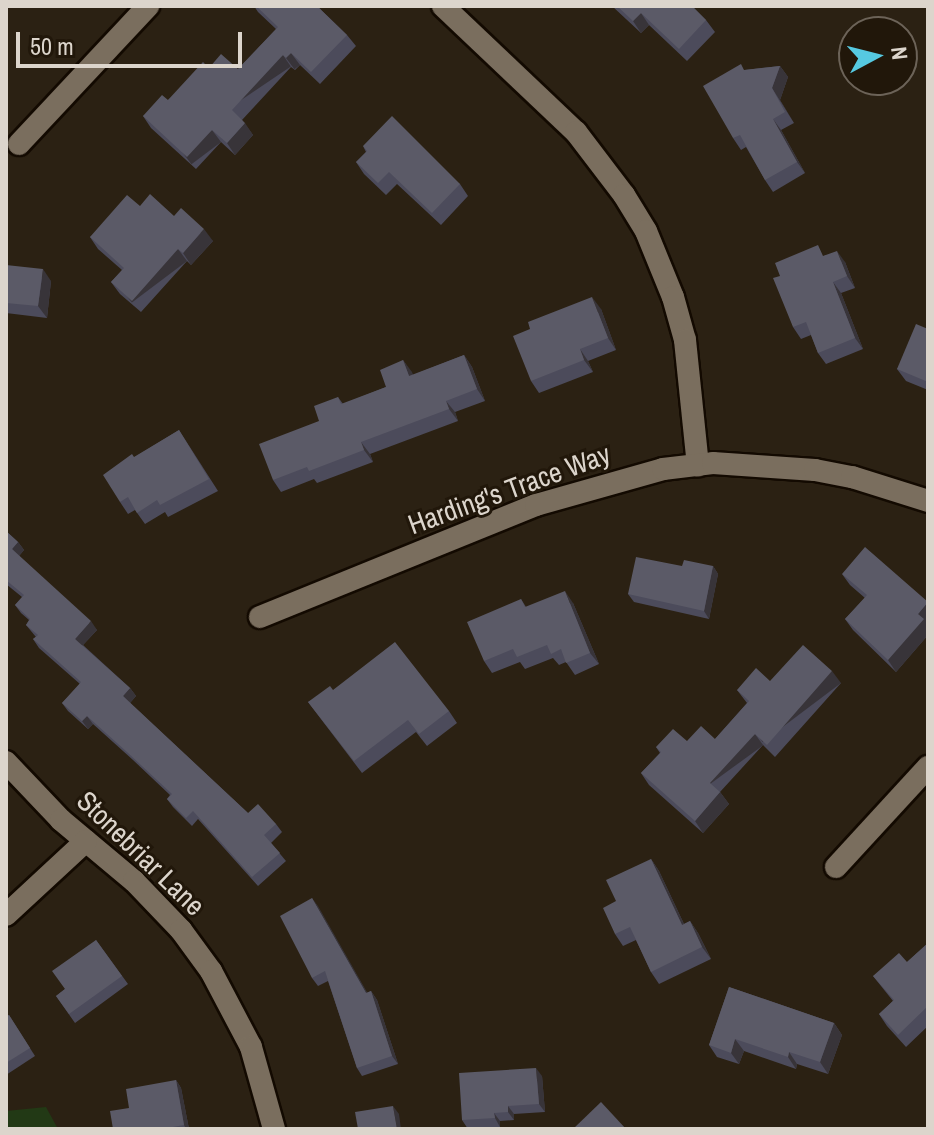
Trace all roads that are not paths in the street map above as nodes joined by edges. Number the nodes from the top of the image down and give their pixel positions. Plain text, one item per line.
1 (148, 6) edge
2 (443, 6) edge
3 (19, 144) dead end
4 (698, 465) junction
5 (928, 501) edge
6 (260, 617) dead end
7 (6, 762) edge
8 (928, 767) edge
9 (86, 841) junction
10 (836, 867) dead end
11 (6, 915) edge
12 (274, 1129) edge

1 - 3 street
2 - 4 street
4 - 5 street, Harding's Trace Way
4 - 6 street, Harding's Trace Way
7 - 9 street, Stonebriar Lane
8 - 10 street
9 - 11 street
9 - 12 street, Stonebriar Lane

